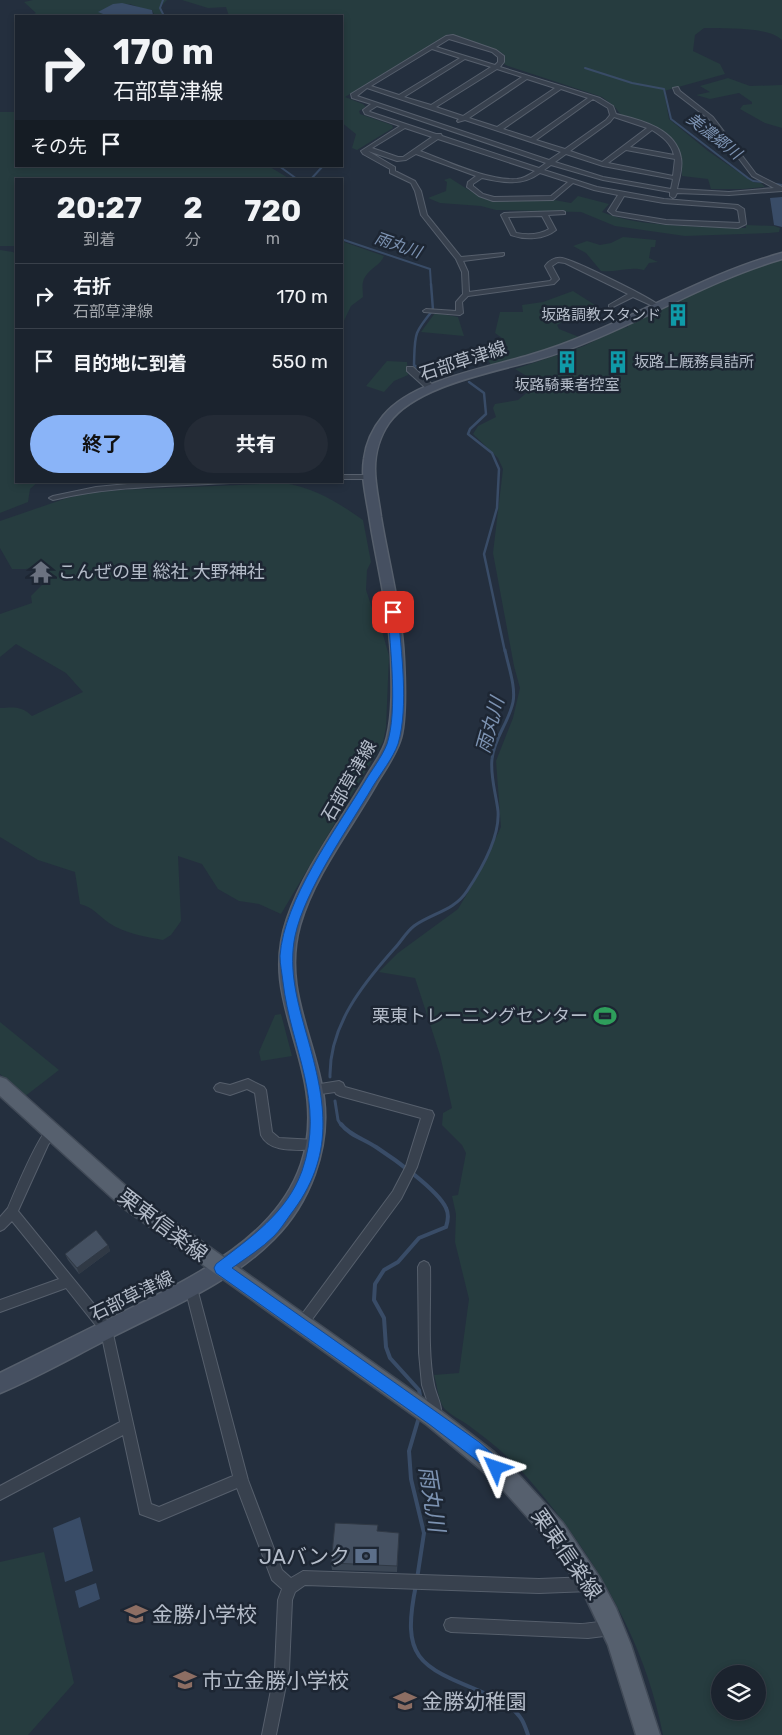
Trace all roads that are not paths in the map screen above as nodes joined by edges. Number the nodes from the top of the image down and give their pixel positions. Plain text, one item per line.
1 (432, 47) junction
2 (464, 57) junction
3 (496, 67) junction
4 (528, 76) junction
5 (366, 86) junction
6 (560, 86) junction
7 (676, 88) dead end
8 (400, 97) junction
9 (593, 97) junction
10 (376, 104) junction
11 (431, 108) junction
12 (613, 115) junction
13 (464, 119) junction
14 (404, 126) junction
15 (651, 128) junction
16 (449, 129) junction
17 (497, 130) junction
18 (437, 137) junction
19 (531, 141) junction
20 (625, 148) junction
21 (368, 149) junction
22 (414, 152) junction
23 (565, 152) junction
24 (678, 158) junction
25 (550, 163) junction
26 (603, 164) junction
27 (538, 171) junction
28 (482, 175) junction
29 (676, 178) junction
30 (571, 182) junction
31 (781, 189) edge
32 (673, 191) junction
33 (621, 195) junction
34 (672, 202) junction
35 (563, 213) dead end
36 (544, 214) junction
37 (502, 254) dead end
38 (782, 256) edge
39 (459, 259) junction
40 (466, 294) junction
41 (633, 294) junction
42 (611, 306) dead end
43 (657, 306) junction
44 (430, 312) dead end
45 (410, 369) dead end
46 (431, 388) junction
47 (343, 477) edge
48 (368, 477) junction
49 (194, 483) edge
50 (53, 498) dead end
51 (0, 1085) edge
52 (220, 1088) dead end
53 (314, 1090) junction
54 (51, 1131) junction
55 (316, 1145) junction
56 (12, 1212) junction
57 (0, 1225) edge
58 (424, 1267) dead end
59 (221, 1268) junction
60 (67, 1282) junction
61 (191, 1288) junction
62 (0, 1306) edge
63 (301, 1325) junction
64 (107, 1329) junction
65 (0, 1383) edge
66 (426, 1413) junction
67 (128, 1425) junction
68 (241, 1480) junction
69 (0, 1493) edge
70 (591, 1584) junction
71 (290, 1587) junction
72 (452, 1625) dead end
73 (612, 1627) junction
74 (269, 1735) edge
75 (648, 1735) edge

1 - 2 street
1 - 3 street
1 - 5 street
2 - 3 street
2 - 8 street
3 - 4 street
3 - 11 street
4 - 6 street
4 - 13 street
5 - 8 street
5 - 10 street
6 - 9 street
6 - 17 street
7 - 31 street
8 - 11 street
9 - 12 street
9 - 19 street
10 - 14 street
10 - 16 street
11 - 13 street
12 - 15 street
12 - 23 street
13 - 16 street
13 - 17 street
14 - 18 street
14 - 21 street
15 - 20 street
15 - 24 street
16 - 18 street
16 - 25 street
17 - 19 street
18 - 22 street
18 - 27 street
19 - 23 street
20 - 24 street
20 - 26 street
21 - 22 street
21 - 39 street
22 - 28 street
23 - 25 street
23 - 26 street
24 - 29 street
25 - 27 street
25 - 32 street
26 - 29 street
27 - 28 street
27 - 30 street
28 - 30 street
29 - 32 street
30 - 33 street
31 - 32 street
32 - 34 street
33 - 34 street
33 - 34 street
35 - 36 street
36 - 36 street
37 - 39 street
38 - 43 main road, 石部草津線
39 - 40 street
40 - 41 street
40 - 44 street
41 - 42 street
41 - 43 street
43 - 46 main road, 石部草津線
45 - 46 street
46 - 48 main road, 石部草津線
47 - 48 street
48 - 53 main road, 石部草津線
49 - 50 street
51 - 54 main road, 栗東信楽線
52 - 55 street
53 - 55 main road, 石部草津線
53 - 63 street
54 - 56 street
54 - 59 main road, 栗東信楽線
55 - 59 main road, 石部草津線
56 - 57 street
56 - 60 street
58 - 66 street
59 - 61 main road, 石部草津線
59 - 63 main road, 栗東信楽線
60 - 62 street
60 - 64 street
61 - 64 main road, 石部草津線
61 - 68 street
63 - 66 main road, 栗東信楽線
64 - 65 main road, 石部草津線
64 - 67 street
66 - 70 main road, 栗東信楽線
67 - 68 street
67 - 69 street
68 - 71 street
70 - 71 street
70 - 73 main road, 栗東信楽線
71 - 74 street
72 - 73 street
73 - 75 main road, 栗東信楽線

